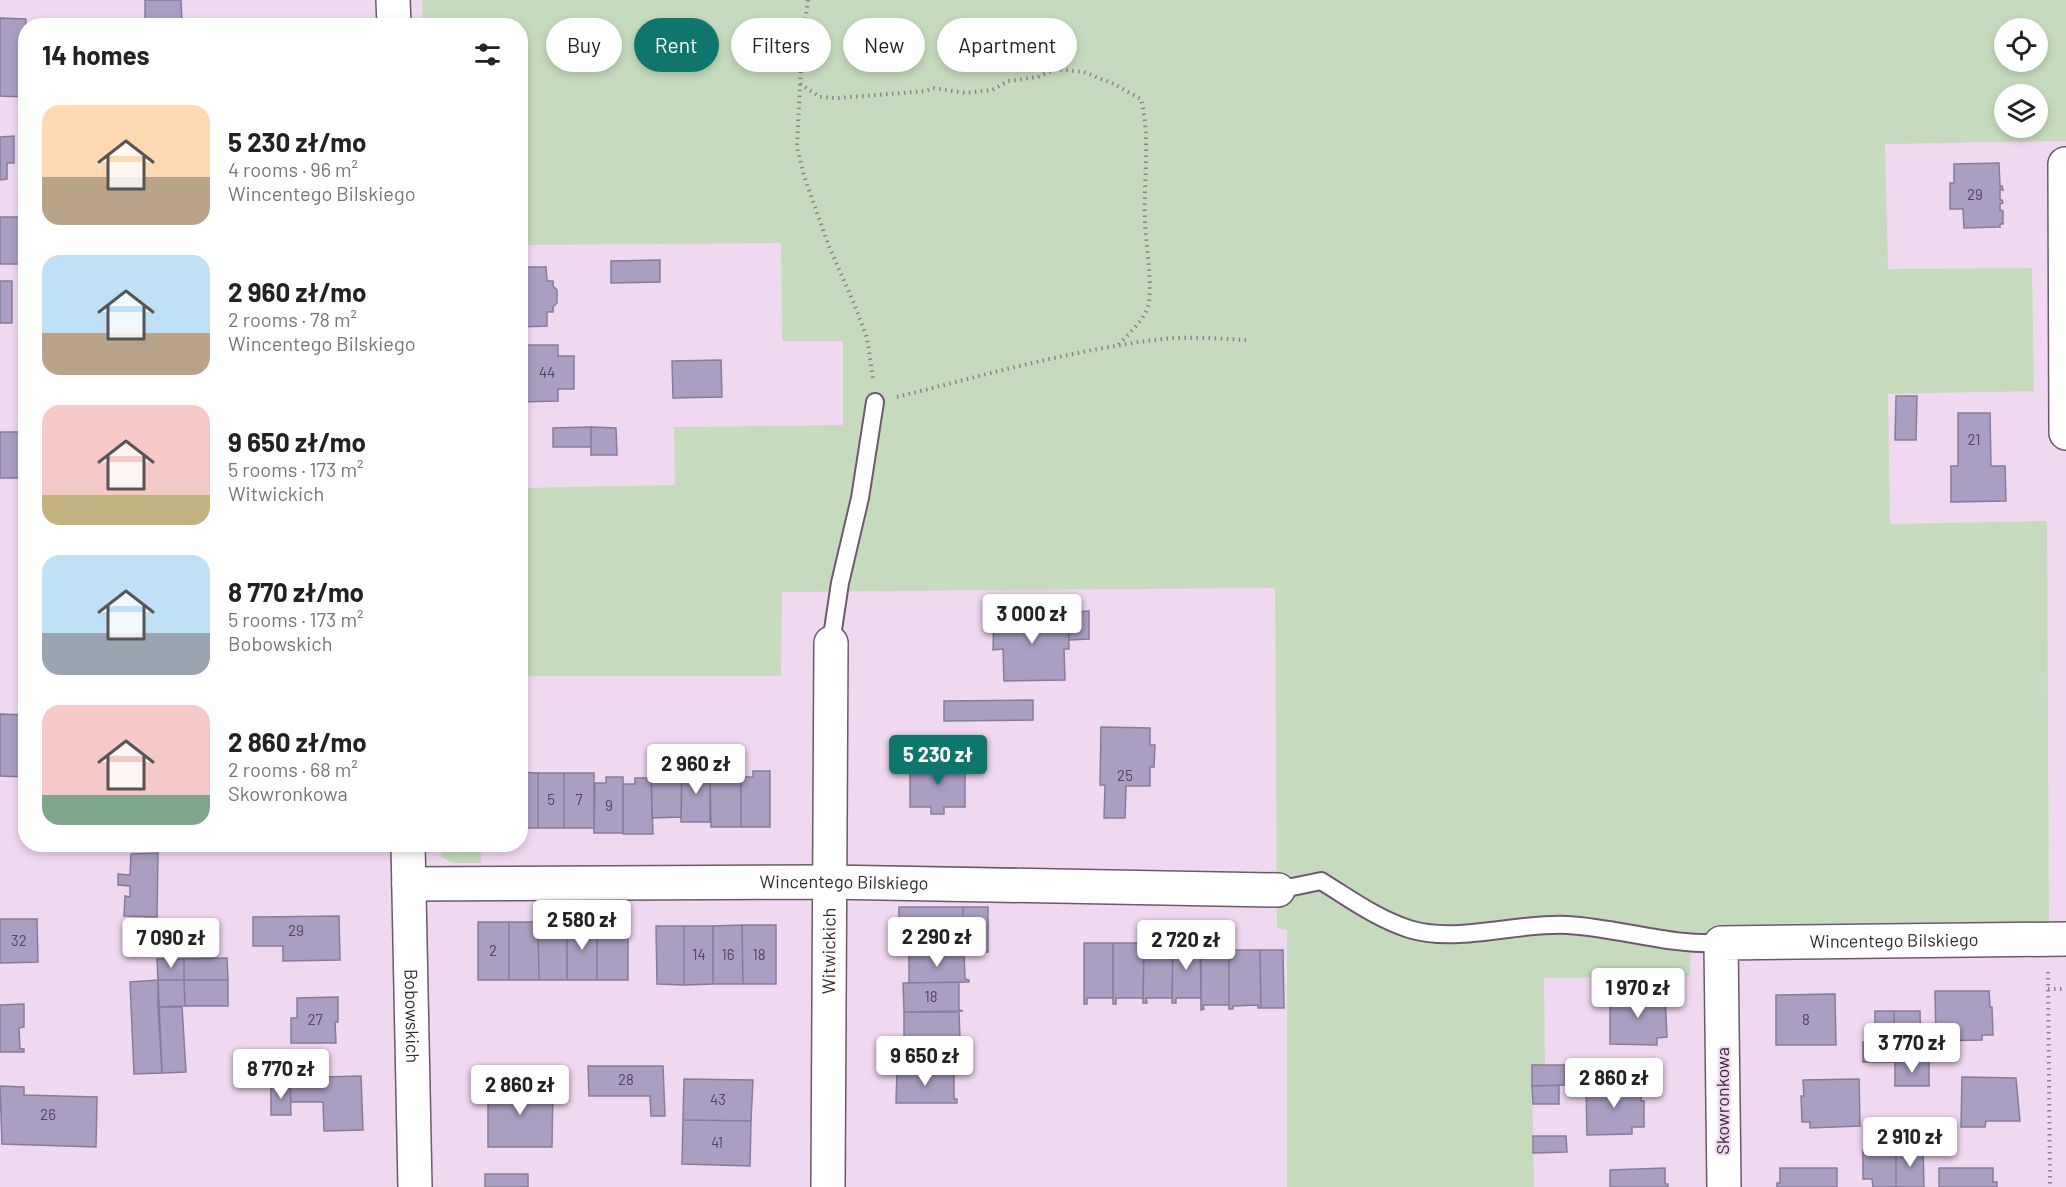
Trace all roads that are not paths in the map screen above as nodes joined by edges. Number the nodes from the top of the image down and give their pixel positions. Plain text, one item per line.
1 (393, 0) edge
2 (394, 18) edge
3 (2065, 164) edge
4 (875, 402) road end
5 (2066, 433) edge
6 (831, 643) joint
7 (408, 852) edge
8 (828, 882) junction
9 (409, 884) junction
10 (1278, 890) joint
11 (2057, 939) edge
12 (1721, 943) junction
13 (415, 1187) edge
14 (828, 1187) edge
15 (1724, 1187) edge

1 - 2 street
3 - 5 street
4 - 6 lane
6 - 8 street, Witwickich
7 - 9 street, Bobowskich
8 - 9 street, Wincentego Bilskiego
8 - 10 street, Wincentego Bilskiego
8 - 14 street, Witwickich
9 - 13 street, Bobowskich
10 - 12 lane
11 - 12 street, Wincentego Bilskiego
12 - 15 street, Skowronkowa

